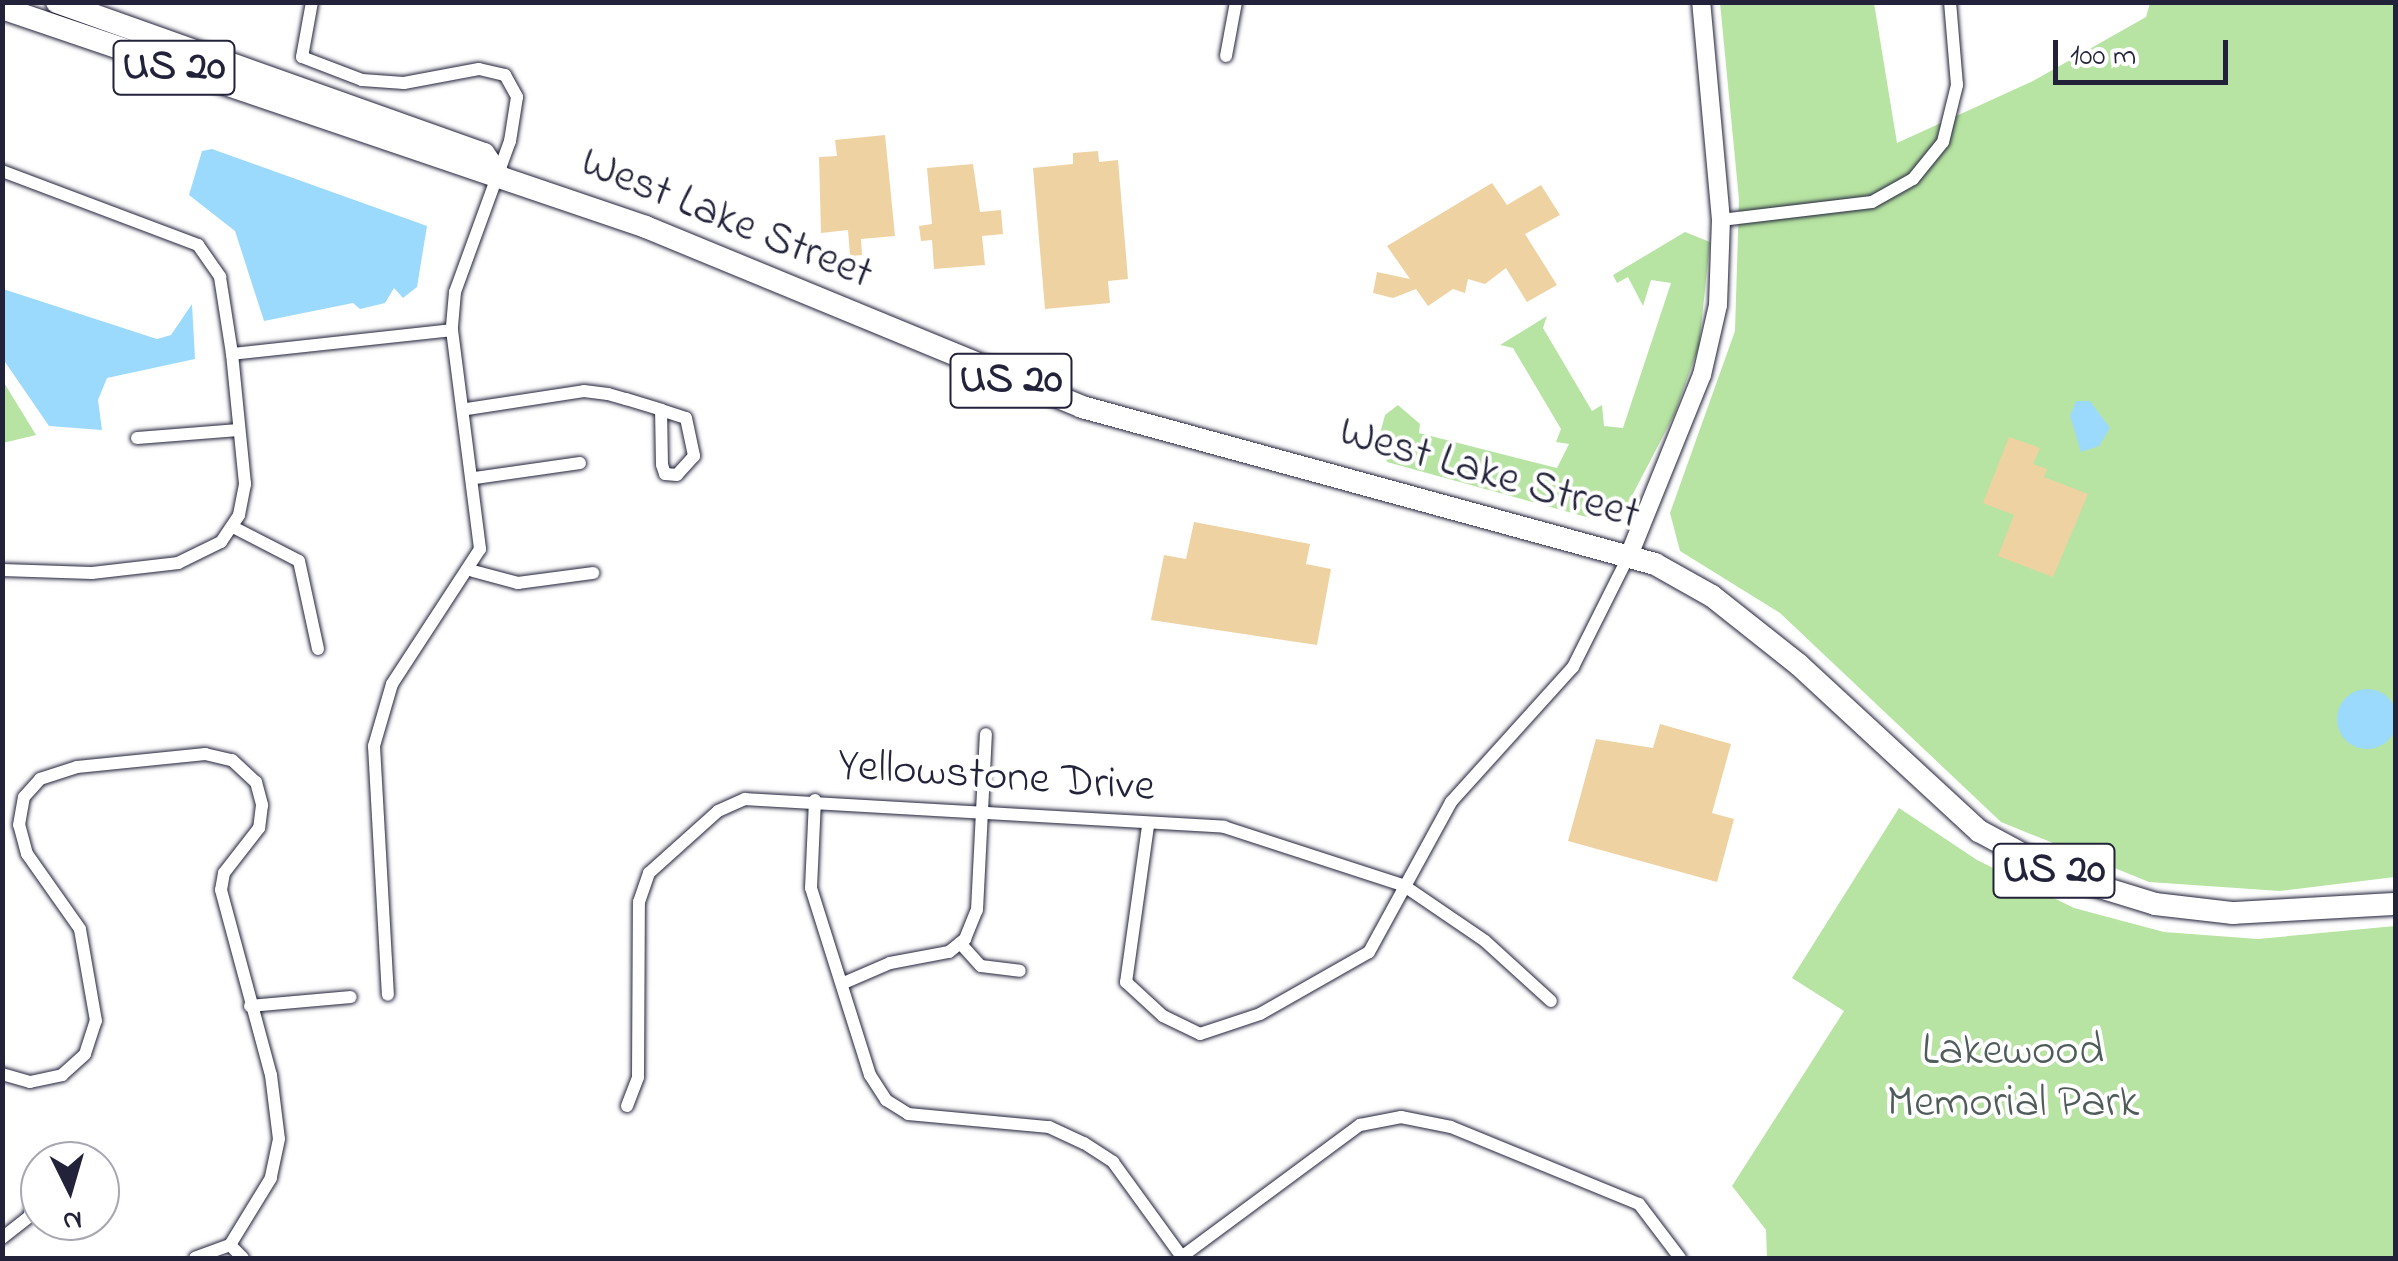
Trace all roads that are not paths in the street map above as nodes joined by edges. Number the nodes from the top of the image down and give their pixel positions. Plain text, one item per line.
1 (57, 2) edge
2 (312, 2) edge
3 (1236, 2) edge
4 (1702, 2) edge
5 (1950, 2) edge
6 (2, 8) edge
7 (1226, 56) dead end
8 (2, 172) edge
9 (498, 174) junction
10 (1721, 220) junction
11 (452, 330) junction
12 (232, 354) junction
13 (467, 409) junction
14 (660, 410) junction
15 (239, 430) junction
16 (138, 438) dead end
17 (580, 464) dead end
18 (475, 478) junction
19 (233, 527) junction
20 (1630, 553) junction
21 (2, 570) edge
22 (473, 571) junction
23 (592, 573) dead end
24 (318, 649) dead end
25 (986, 734) dead end
26 (815, 800) junction
27 (982, 812) junction
28 (1148, 826) junction
29 (1403, 886) junction
30 (2396, 904) edge
31 (960, 944) junction
32 (1020, 971) dead end
33 (846, 982) junction
34 (388, 995) dead end
35 (350, 996) dead end
36 (1551, 1001) dead end
37 (250, 1006) junction
38 (2, 1074) edge
39 (627, 1106) dead end
40 (230, 1244) junction
41 (195, 1258) edge
42 (242, 1258) edge
43 (1181, 1258) edge
44 (1680, 1258) edge

1 - 9 highway, West Lake Street / US 20
2 - 9 street
3 - 7 street
4 - 10 street
5 - 10 street
6 - 9 highway, West Lake Street / US 20
8 - 12 street
9 - 11 street
9 - 20 highway, West Lake Street / US 20
10 - 20 street
11 - 12 street
11 - 13 street
12 - 15 street
13 - 14 street
13 - 18 street
14 - 14 street
15 - 16 street
15 - 19 street
17 - 18 street
18 - 22 street
19 - 21 street
19 - 24 street
20 - 29 street
20 - 30 highway, West Lake Street / US 20
22 - 23 street
22 - 34 street
25 - 27 street
26 - 27 street, Yellowstone Drive
26 - 33 street
26 - 39 street, Yellowstone Drive
27 - 28 street, Yellowstone Drive
27 - 31 street
28 - 29 street, Yellowstone Drive
28 - 29 street
29 - 36 street, Yellowstone Drive
31 - 32 street
31 - 33 street
33 - 43 street
35 - 37 street
37 - 38 street
37 - 40 street
40 - 41 street
40 - 42 street
43 - 44 street

